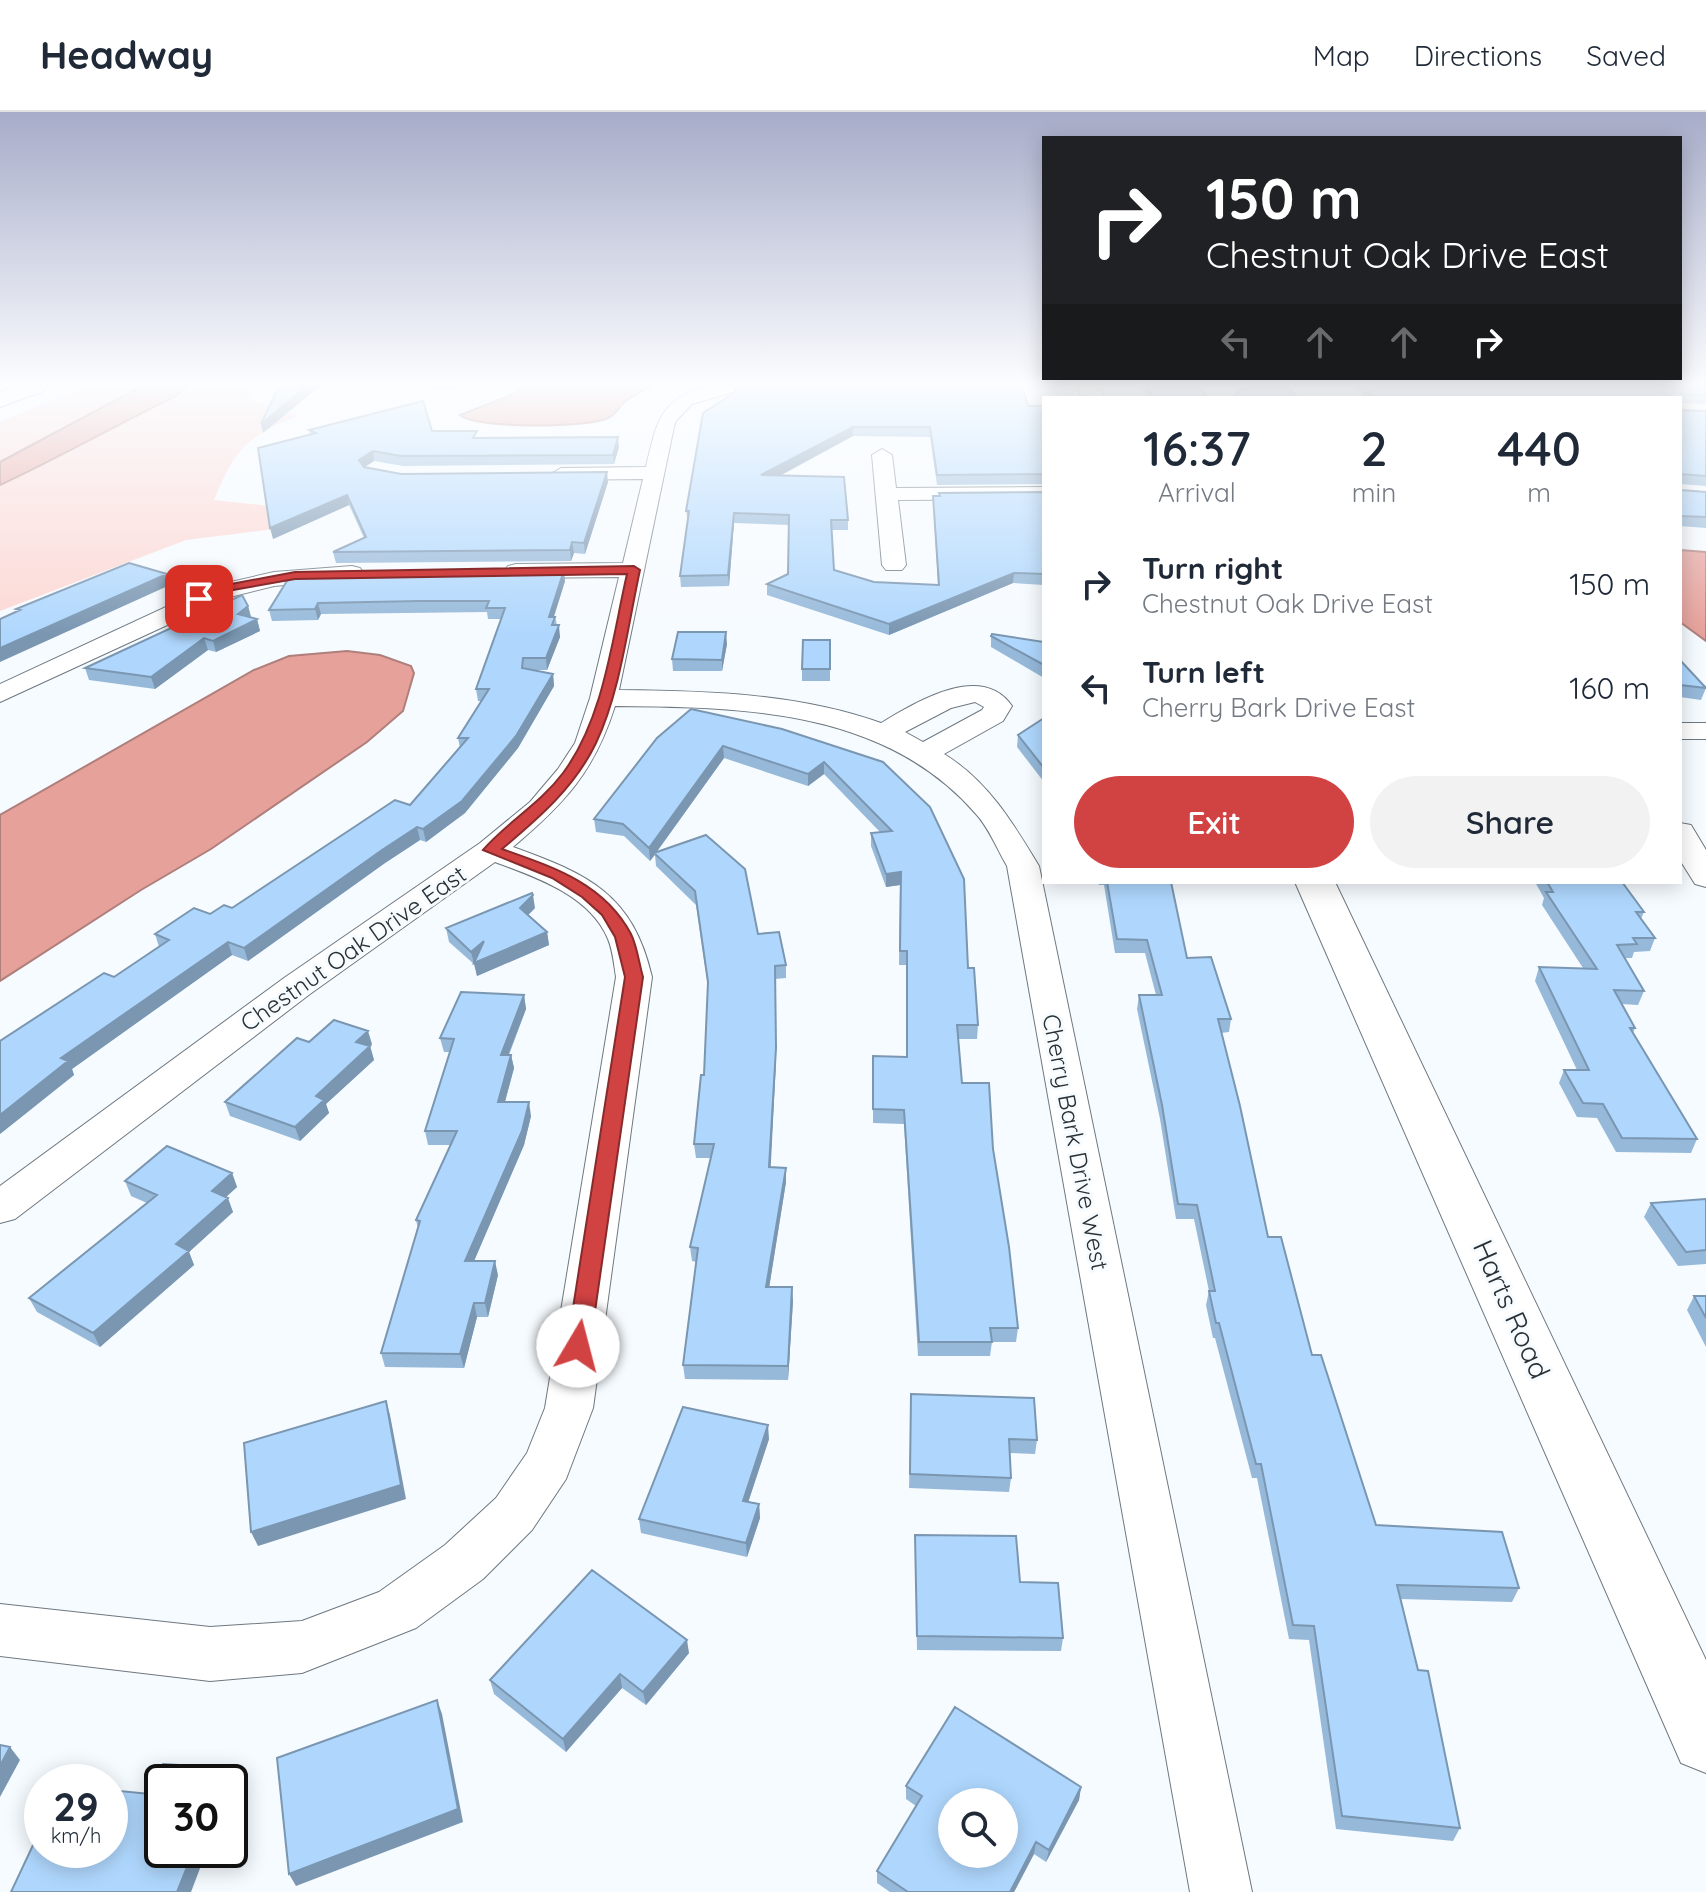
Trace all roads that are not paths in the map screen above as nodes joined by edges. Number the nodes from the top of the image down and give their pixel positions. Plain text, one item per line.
1 (656, 469) edge
2 (884, 469) edge
3 (655, 473) junction
4 (542, 474) edge
5 (1042, 493) edge
6 (888, 494) junction
7 (894, 565) dead end
8 (634, 570) junction
9 (486, 572) edge
10 (378, 573) edge
11 (0, 694) edge
12 (604, 698) junction
13 (1682, 731) edge
14 (1706, 731) edge
15 (883, 734) junction
16 (925, 753) junction
17 (1682, 835) edge
18 (491, 850) junction
19 (1706, 877) edge
20 (1316, 884) edge
21 (0, 1208) edge
22 (0, 1630) edge
23 (1706, 1738) edge
24 (1221, 1892) edge

1 - 3 street, Chestnut Oak Drive East
2 - 6 street
3 - 4 street
3 - 8 street, Chestnut Oak Drive East
5 - 6 street
6 - 7 street
8 - 9 street
8 - 12 street, Chestnut Oak Drive East
10 - 11 street
12 - 15 street, Cherry Bark Drive West
12 - 18 street, Chestnut Oak Drive East
13 - 14 street
15 - 16 street, Cherry Bark Drive West
15 - 16 street
16 - 24 street, Cherry Bark Drive West
17 - 19 street
18 - 21 street, Chestnut Oak Drive East
18 - 22 street
20 - 23 main road, Harts Road

